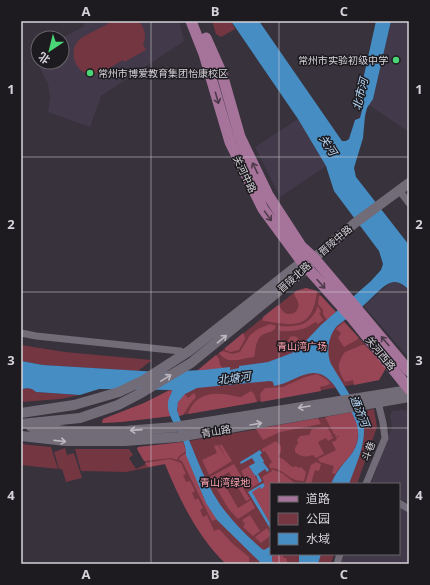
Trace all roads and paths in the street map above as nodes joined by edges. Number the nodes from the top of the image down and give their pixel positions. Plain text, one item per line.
1 (191, 21) edge
2 (199, 21) edge
3 (409, 183) edge
4 (399, 190) junction
5 (409, 203) edge
6 (314, 258) junction
7 (304, 265) junction
8 (268, 288) junction
9 (344, 301) junction
10 (356, 315) junction
11 (21, 333) edge
12 (180, 351) junction
13 (160, 367) junction
14 (409, 371) edge
15 (409, 389) edge
16 (409, 397) edge
17 (360, 402) junction
18 (378, 402) junction
19 (21, 407) edge
20 (21, 413) edge
21 (21, 425) edge
22 (176, 432) junction
23 (21, 436) edge
24 (366, 483) edge
25 (400, 504) edge
26 (409, 509) edge

1 -> 7 main road, 关河中路
6 -> 2 main road, 关河中路
3 - 4 main road
4 - 5 street
4 - 6 main road, 晋陵中路
6 - 7 main road, 晋陵北路
6 - 9 main road, 关河中路
7 - 8 main road, 晋陵北路
7 -> 9 main road, 关河中路
21 -> 7 main road, 晋陵北路
8 - 12 main road
8 - 13 main road, 晋陵北路
9 - 10 main road
14 -> 10 main road, 关河西路
10 - 15 main road, 关河西路
11 - 12 street
12 - 13 main road
13 - 19 main road
13 - 20 main road, 晋陵北路
15 - 17 main road, 青山路
16 - 18 main road, 青山路
17 - 18 main road, 青山路
17 - 22 main road, 青山路
18 - 24 street, 斗巷
22 -> 21 main road, 青山路
23 -> 22 main road, 青山路
25 - 26 street

